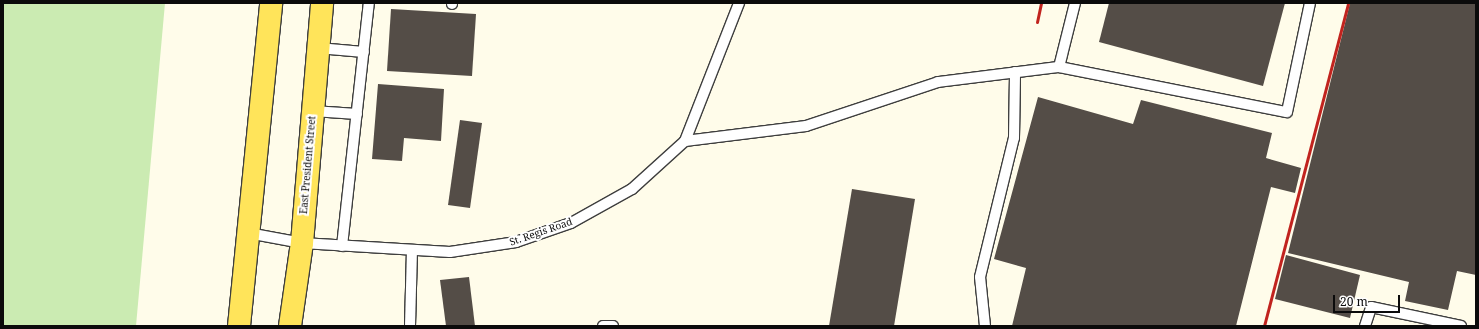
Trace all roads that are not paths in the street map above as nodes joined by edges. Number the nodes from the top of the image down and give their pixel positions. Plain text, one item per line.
1 (271, 3) edge
2 (322, 3) edge
3 (369, 3) edge
4 (739, 3) edge
5 (1075, 3) edge
6 (1310, 3) edge
7 (318, 48) junction
8 (364, 52) junction
9 (1059, 67) junction
10 (1015, 72) junction
11 (313, 111) junction
12 (357, 114) junction
13 (685, 141) junction
14 (248, 233) junction
15 (302, 243) junction
16 (342, 246) junction
17 (412, 251) junction
18 (239, 326) edge
19 (290, 326) edge
20 (410, 326) edge
21 (603, 326) edge
22 (613, 326) edge
23 (985, 326) edge
24 (1365, 326) edge
25 (1461, 326) edge

1 - 14 main road
2 - 7 main road, East President Street
3 - 8 lane
4 - 13 lane, St. Regis Road
5 - 9 lane
6 - 9 lane
7 - 8 lane
7 - 11 main road, East President Street
8 - 12 lane
9 - 10 lane
10 - 13 lane
10 - 23 lane
11 - 12 lane
11 - 15 main road, East President Street
12 - 16 lane
13 - 17 lane, St. Regis Road
14 - 15 lane, St. Regis Road
14 - 18 main road
15 - 16 lane, St. Regis Road
15 - 19 main road, East President Street
16 - 17 lane, St. Regis Road
17 - 20 lane
21 - 22 lane
24 - 25 lane

